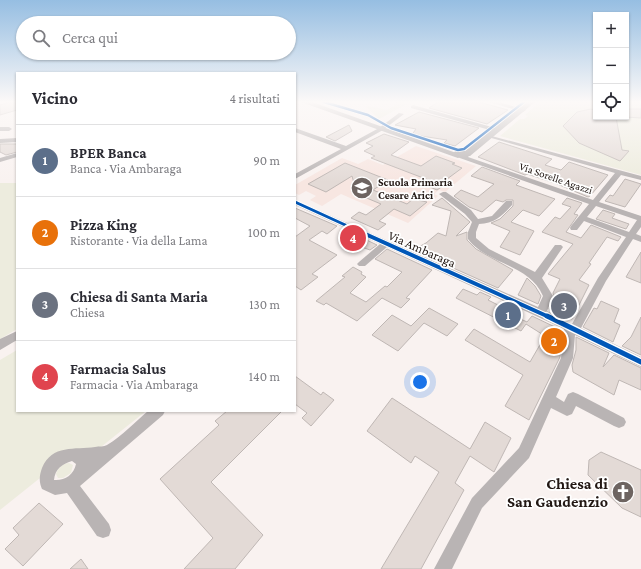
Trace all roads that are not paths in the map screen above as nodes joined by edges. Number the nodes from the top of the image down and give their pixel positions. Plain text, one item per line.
1 (0, 129) edge
2 (9, 129) dead end
3 (377, 129) edge
4 (380, 129) edge
5 (480, 129) edge
6 (500, 129) edge
7 (296, 130) edge
8 (494, 133) junction
9 (16, 140) edge
10 (0, 141) edge
11 (346, 148) junction
12 (0, 154) edge
13 (463, 154) junction
14 (16, 155) edge
15 (8, 158) junction
16 (0, 160) edge
17 (619, 172) junction
18 (296, 176) edge
19 (641, 178) edge
20 (443, 194) dead end
21 (296, 202) edge
22 (509, 203) dead end
23 (595, 203) junction
24 (582, 218) junction
25 (641, 220) edge
26 (476, 222) junction
27 (574, 228) dead end
28 (636, 238) edge
29 (386, 243) junction
30 (558, 247) dead end
31 (362, 264) dead end
32 (537, 277) junction
33 (541, 313) junction
34 (572, 328) junction
35 (16, 336) edge
36 (0, 345) edge
37 (641, 362) edge
38 (548, 399) junction
39 (157, 412) edge
40 (619, 422) dead end
41 (109, 452) junction
42 (80, 456) junction
43 (74, 481) junction
44 (103, 530) dead end
45 (443, 569) edge

1 - 2 street
3 - 11 street
4 - 13 street, Via Sorelle Agazzi
5 - 8 street
6 - 8 street
7 - 11 street
8 - 13 street
8 - 17 street
9 - 10 street
11 - 18 street
12 - 15 street
13 - 23 street, Via Sorelle Agazzi
14 - 15 street
15 - 16 street
17 - 19 street
17 - 23 street
20 - 26 street
21 - 29 street, Via Ambaraga
22 - 26 street
23 - 24 street
23 - 25 street, Via Sorelle Agazzi
24 - 27 street
24 - 28 street
25 - 28 street
26 - 32 street
28 - 34 street
29 - 31 street, Via Ambaraga
29 - 33 street, Via Ambaraga
30 - 32 street
32 - 33 street
33 - 34 street, Via Ambaraga
34 - 37 street, Via Ambaraga
34 - 38 street
35 - 36 street
38 - 40 street
38 - 45 street
39 - 41 street
41 - 42 street
41 - 43 street
42 - 43 street
42 - 43 street
43 - 44 street

